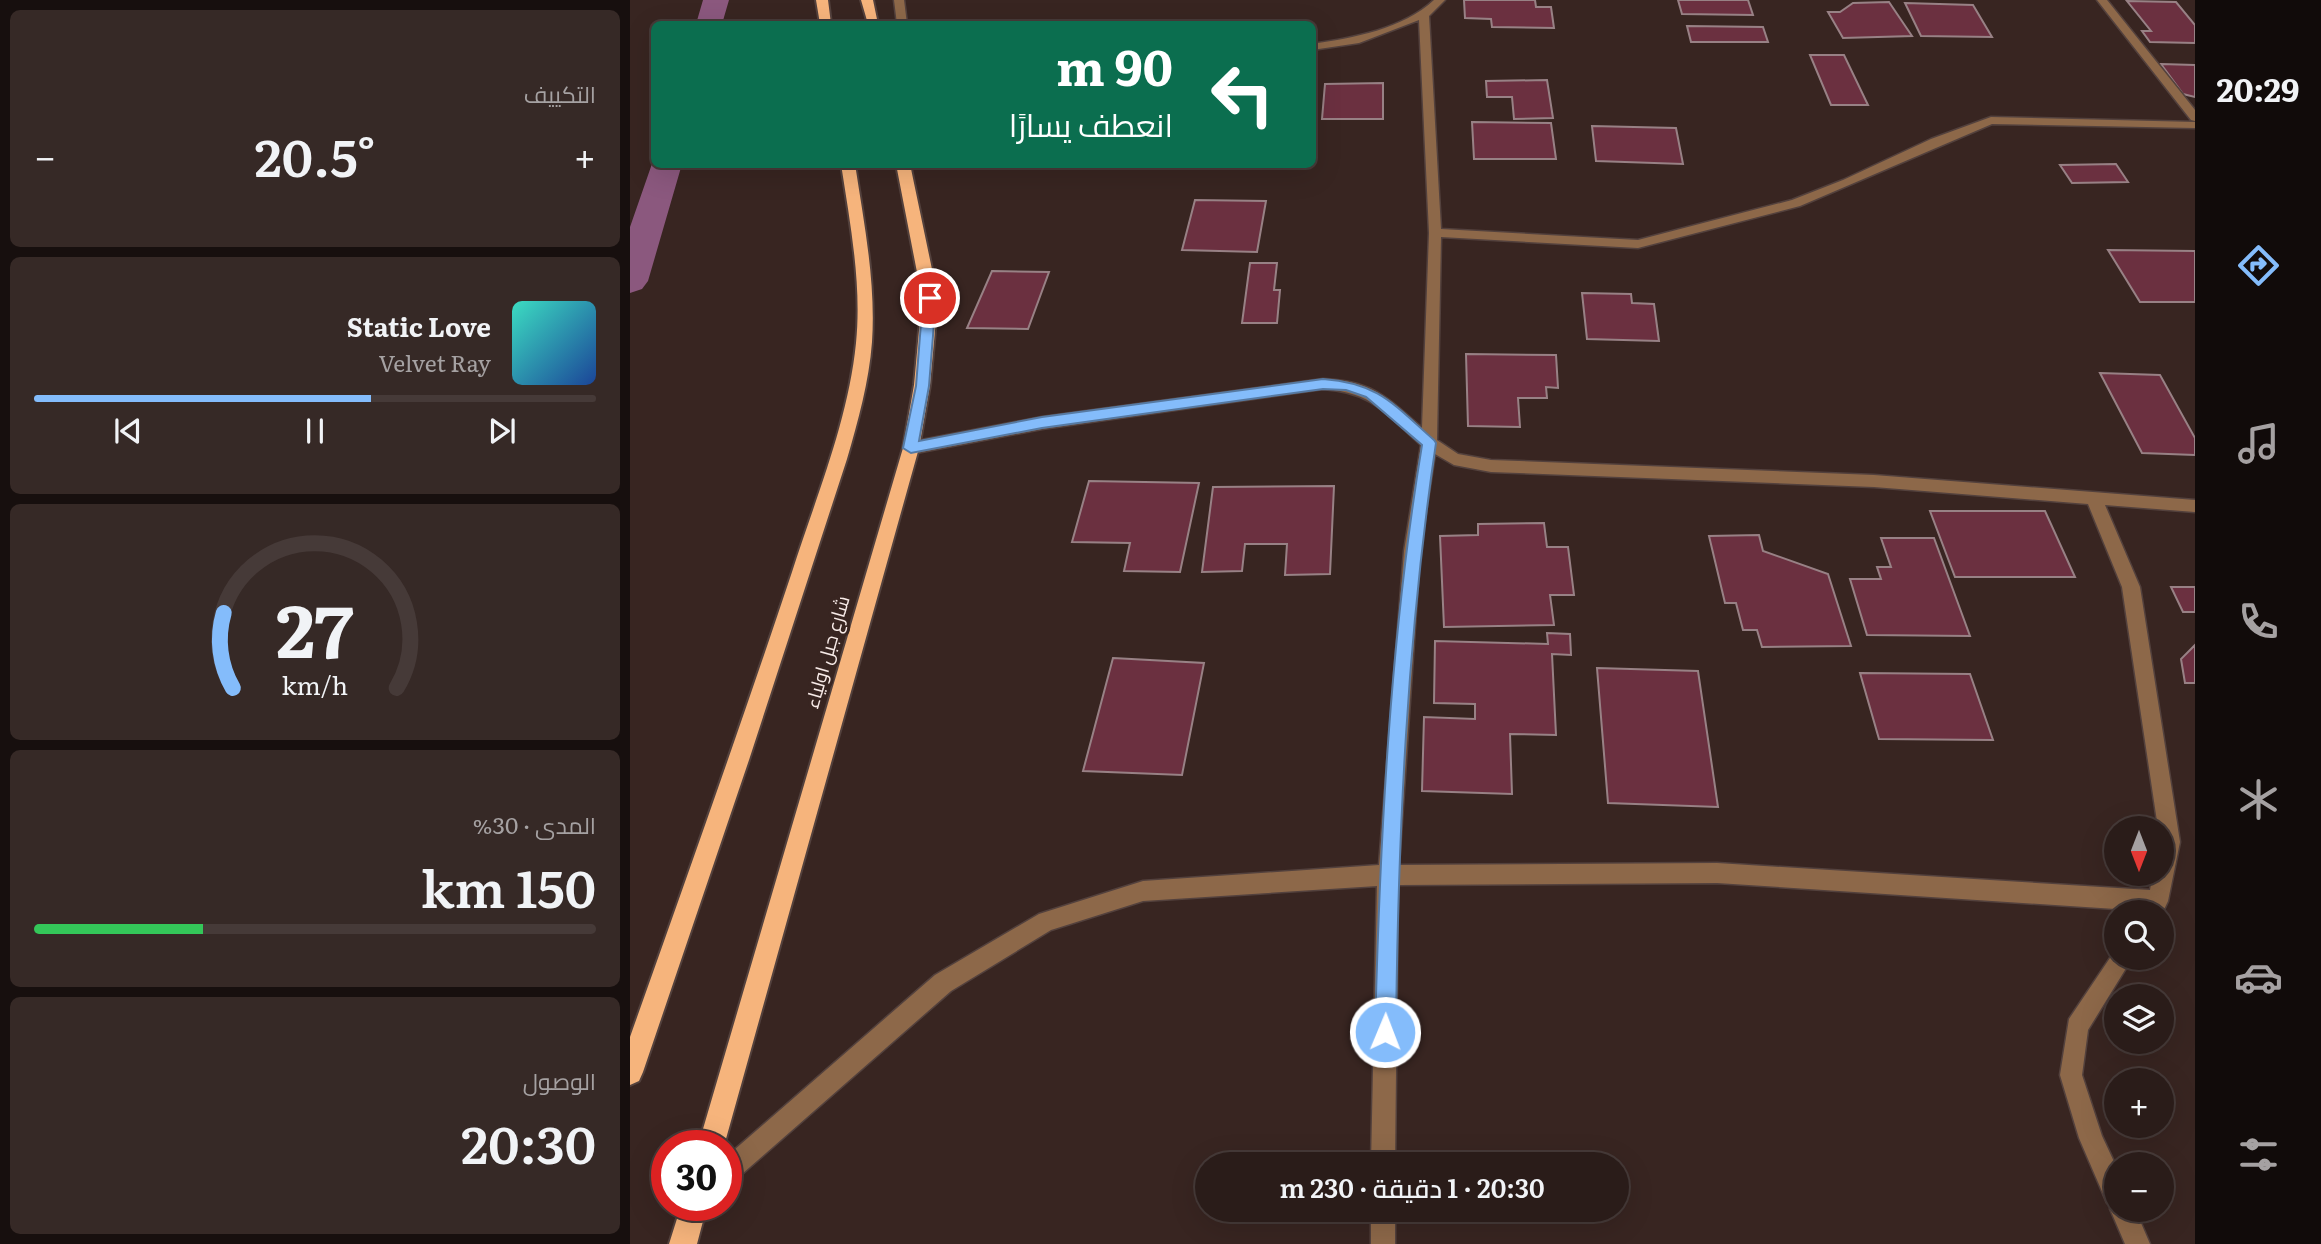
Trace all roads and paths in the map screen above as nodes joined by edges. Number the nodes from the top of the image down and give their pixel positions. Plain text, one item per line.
1 (822, 0) edge
2 (867, 0) edge
3 (899, 0) edge
4 (1440, 0) edge
5 (2102, 0) edge
6 (1424, 15) junction
7 (826, 21) edge
8 (872, 21) edge
9 (902, 21) edge
10 (1316, 46) edge
11 (2195, 118) edge
12 (2195, 125) edge
13 (849, 168) edge
14 (904, 168) edge
15 (910, 168) edge
16 (916, 228) junction
17 (1435, 233) junction
18 (1429, 443) junction
19 (911, 448) junction
20 (2093, 497) junction
21 (2195, 506) edge
22 (1388, 875) junction
23 (2157, 900) edge
24 (2104, 903) edge
25 (2114, 970) edge
26 (630, 1072) edge
27 (716, 1130) edge
28 (1383, 1152) edge
29 (742, 1159) edge
30 (2104, 1167) edge
31 (690, 1221) edge
32 (1383, 1222) edge
33 (2128, 1222) edge
34 (683, 1244) edge
35 (1383, 1244) edge
36 (2137, 1244) edge

1 - 7 highway
2 - 8 highway
3 - 9 street
4 - 6 street
5 - 11 street
6 - 10 street
6 - 17 street
12 - 17 street
13 - 26 highway
14 - 16 highway, شارع جبل اولياء
15 - 16 street
16 - 19 highway, شارع جبل اولياء
17 - 18 street
18 - 19 street
18 - 20 street
18 - 22 street
19 - 27 highway, شارع جبل اولياء
20 - 21 street
20 - 23 street
22 - 24 street
22 - 28 street
22 - 29 street
25 - 30 street
31 - 34 highway
32 - 35 street
33 - 36 street

